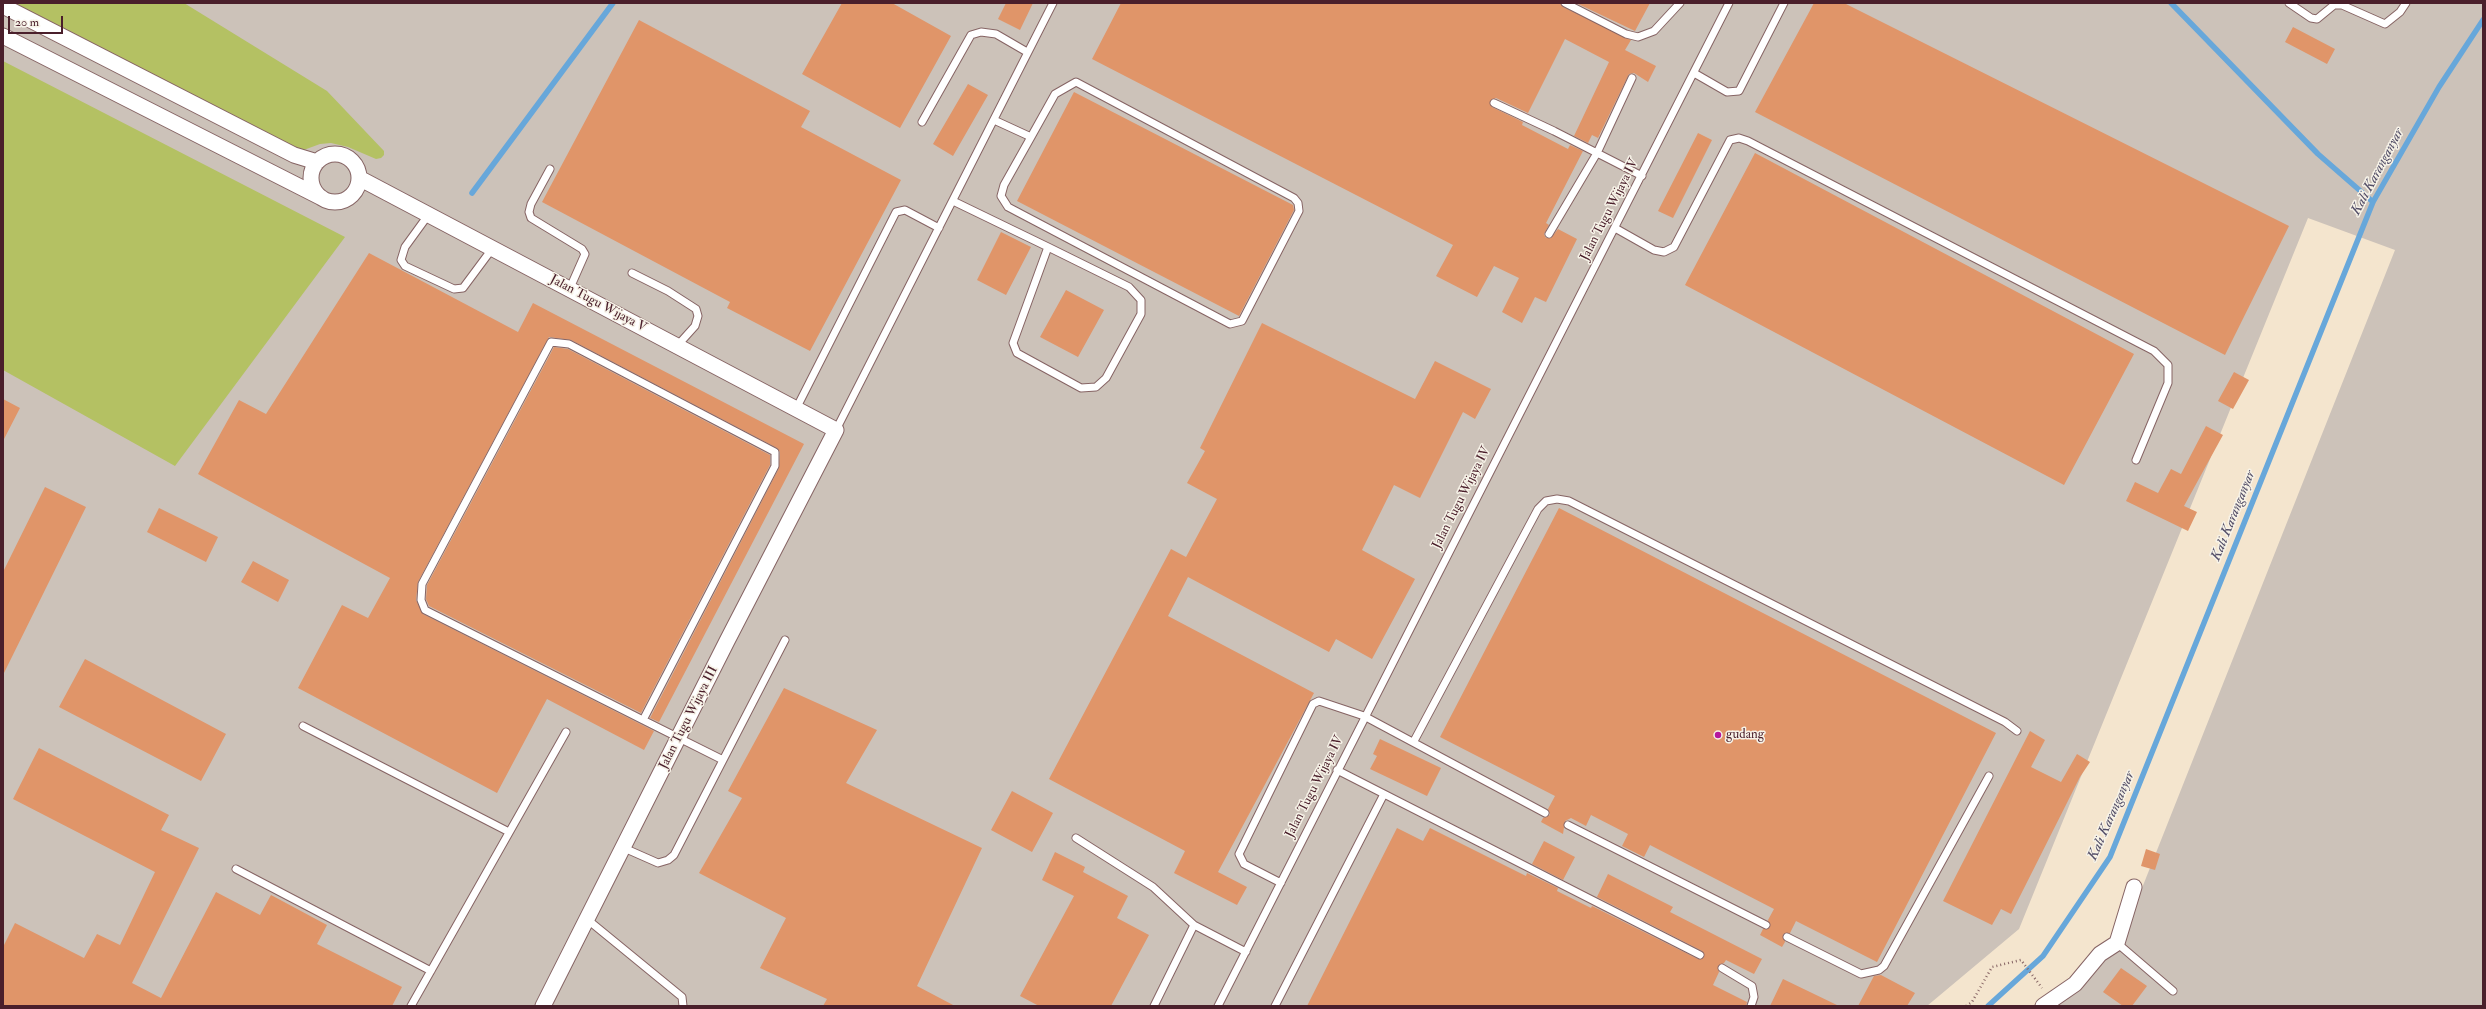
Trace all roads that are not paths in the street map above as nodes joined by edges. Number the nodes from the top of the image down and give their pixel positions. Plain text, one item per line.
1 (1053, 3) edge
2 (1565, 3) edge
3 (1680, 3) edge
4 (1729, 3) edge
5 (1784, 3) edge
6 (2289, 3) edge
7 (2406, 3) edge
8 (3, 6) edge
9 (3, 36) edge
10 (1027, 52) junction
11 (1694, 73) junction
12 (1632, 78) dead end
13 (1494, 103) dead end
14 (994, 120) junction
15 (922, 122) dead end
16 (1031, 137) junction
17 (1597, 153) junction
18 (317, 162) junction
19 (550, 169) dead end
20 (1642, 176) junction
21 (359, 178) junction
22 (322, 198) junction
23 (953, 201) junction
24 (429, 214) junction
25 (939, 228) junction
26 (1614, 228) junction
27 (1549, 234) dead end
28 (1048, 247) junction
29 (492, 249) junction
30 (632, 273) dead end
31 (570, 288) junction
32 (678, 346) junction
33 (796, 409) junction
34 (836, 430) junction
35 (2136, 460) dead end
36 (786, 640) dead end
37 (1364, 716) junction
38 (643, 720) junction
39 (303, 726) dead end
40 (2017, 731) dead end
41 (566, 732) dead end
42 (678, 738) junction
43 (1414, 741) junction
44 (723, 760) junction
45 (1337, 770) junction
46 (1990, 776) dead end
47 (1384, 794) junction
48 (1546, 813) dead end
49 (1568, 825) dead end
50 (510, 832) junction
51 (1076, 838) dead end
52 (624, 848) junction
53 (236, 869) dead end
54 (1281, 883) junction
55 (2134, 887) dead end
56 (588, 920) junction
57 (1194, 925) junction
58 (1766, 925) dead end
59 (1787, 937) dead end
60 (2116, 943) junction
61 (1246, 952) junction
62 (1700, 955) dead end
63 (1722, 968) dead end
64 (431, 970) junction
65 (2173, 991) dead end
66 (411, 1006) edge
67 (543, 1006) edge
68 (683, 1006) edge
69 (1154, 1006) edge
70 (1218, 1006) edge
71 (1274, 1006) edge
72 (1751, 1006) edge
73 (2043, 1006) edge

1 - 10 lane
2 - 3 lane
4 - 11 lane, Jalan Tugu Wijaya IV
5 - 11 lane
6 - 7 lane
8 - 18 street
9 - 22 street
10 - 14 lane
10 - 15 lane
11 - 20 lane, Jalan Tugu Wijaya IV
12 - 17 lane
13 - 17 lane
14 - 16 lane
14 - 23 lane
16 - 16 lane
17 - 20 lane
17 - 27 lane
18 - 21 street
18 - 22 street
19 - 31 lane
20 - 26 lane, Jalan Tugu Wijaya IV
21 - 22 street
21 - 24 street, Jalan Tugu Wijaya V
23 - 25 lane
23 - 28 lane
24 - 29 street, Jalan Tugu Wijaya V
24 - 29 lane
25 - 33 lane
25 - 34 lane
26 - 35 lane
26 - 37 lane, Jalan Tugu Wijaya IV
28 - 28 lane
29 - 31 street, Jalan Tugu Wijaya V
30 - 32 lane
31 - 32 street, Jalan Tugu Wijaya V
32 - 33 street, Jalan Tugu Wijaya V
33 - 34 street, Jalan Tugu Wijaya V
34 - 42 street, Jalan Tugu Wijaya III
36 - 44 lane
37 - 43 lane
37 - 45 lane, Jalan Tugu Wijaya IV
37 - 54 lane
38 - 38 lane
38 - 42 lane
39 - 50 lane
40 - 43 lane
41 - 50 lane
42 - 44 lane
42 - 52 street, Jalan Tugu Wijaya III
43 - 48 lane
44 - 52 lane
45 - 47 lane
45 - 54 lane, Jalan Tugu Wijaya IV
46 - 59 lane
47 - 62 lane
47 - 71 lane
49 - 58 lane
50 - 64 lane
51 - 57 lane
52 - 56 street, Jalan Tugu Wijaya III
53 - 64 lane
54 - 61 lane, Jalan Tugu Wijaya IV
55 - 60 street
56 - 67 street, Jalan Tugu Wijaya III
56 - 68 lane
57 - 61 lane
57 - 69 lane
60 - 65 lane
60 - 73 street
61 - 70 lane, Jalan Tugu Wijaya IV
63 - 72 lane
64 - 66 lane

